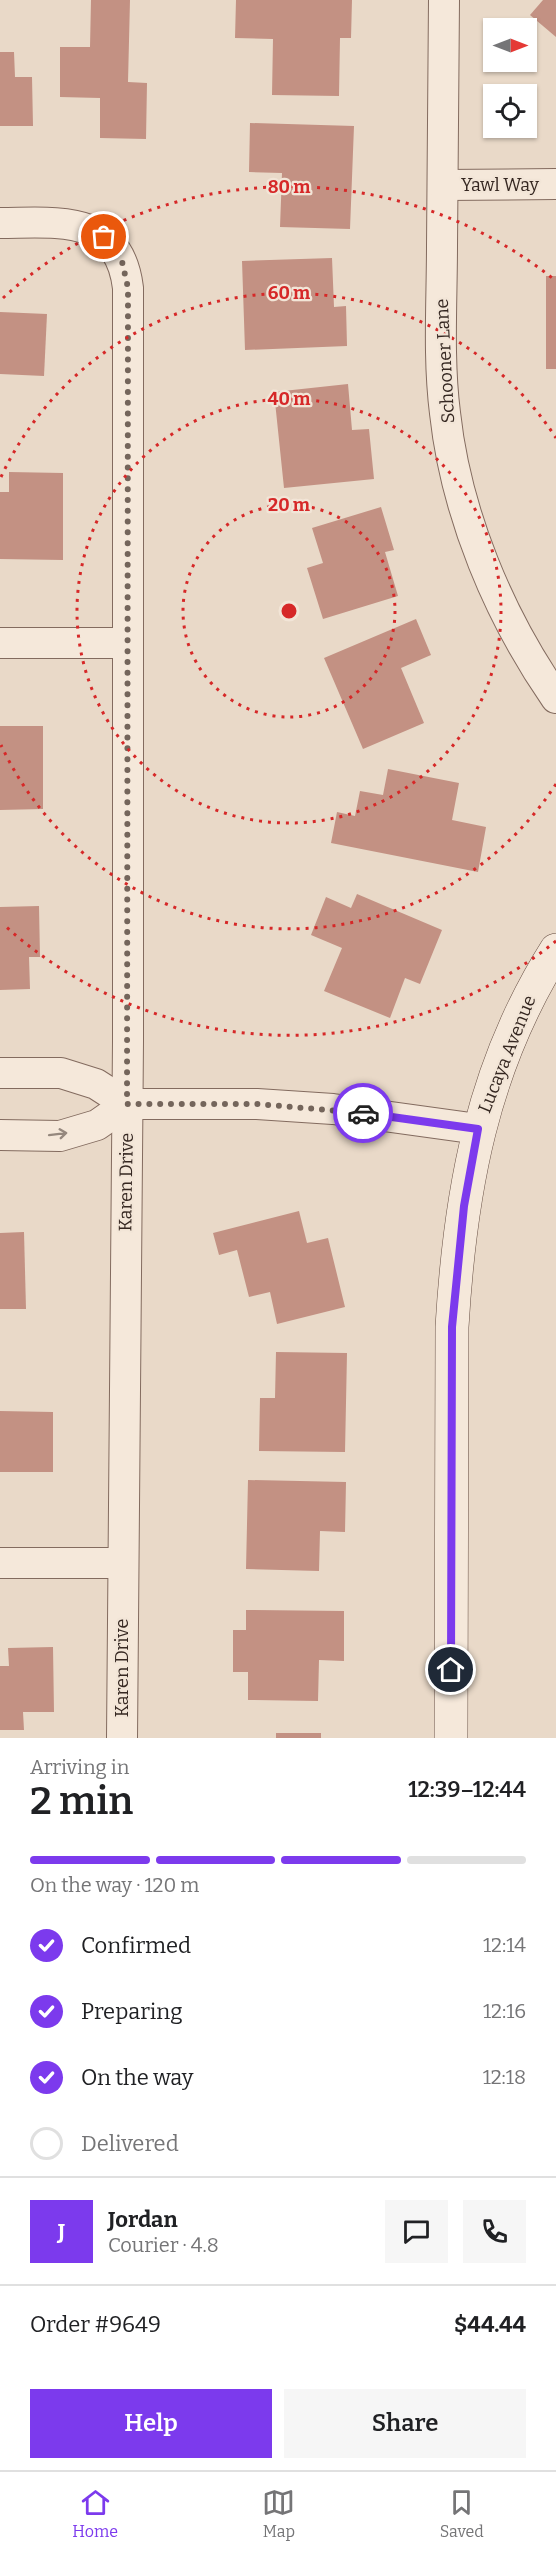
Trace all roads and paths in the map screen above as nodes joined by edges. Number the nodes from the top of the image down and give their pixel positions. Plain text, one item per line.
1 (444, 0) edge
2 (443, 184) junction
3 (556, 184) edge
4 (0, 223) edge
5 (0, 643) edge
6 (128, 643) junction
7 (556, 698) edge
8 (556, 950) edge
9 (0, 1073) edge
10 (127, 1104) junction
11 (478, 1129) junction
12 (0, 1135) edge
13 (0, 1563) edge
14 (122, 1563) junction
15 (122, 1738) edge
16 (451, 1738) edge

1 - 2 street, Schooner Lane
2 - 3 street, Yawl Way
2 - 7 street, Schooner Lane
4 - 6 street, Karen Drive
5 - 6 street
6 - 10 street, Karen Drive
8 - 11 street, Lucaya Avenue
9 - 10 street
10 - 11 street
12 -> 10 street
10 - 14 street, Karen Drive
11 - 16 street, Lucaya Avenue
13 - 14 street
14 - 15 street, Karen Drive

